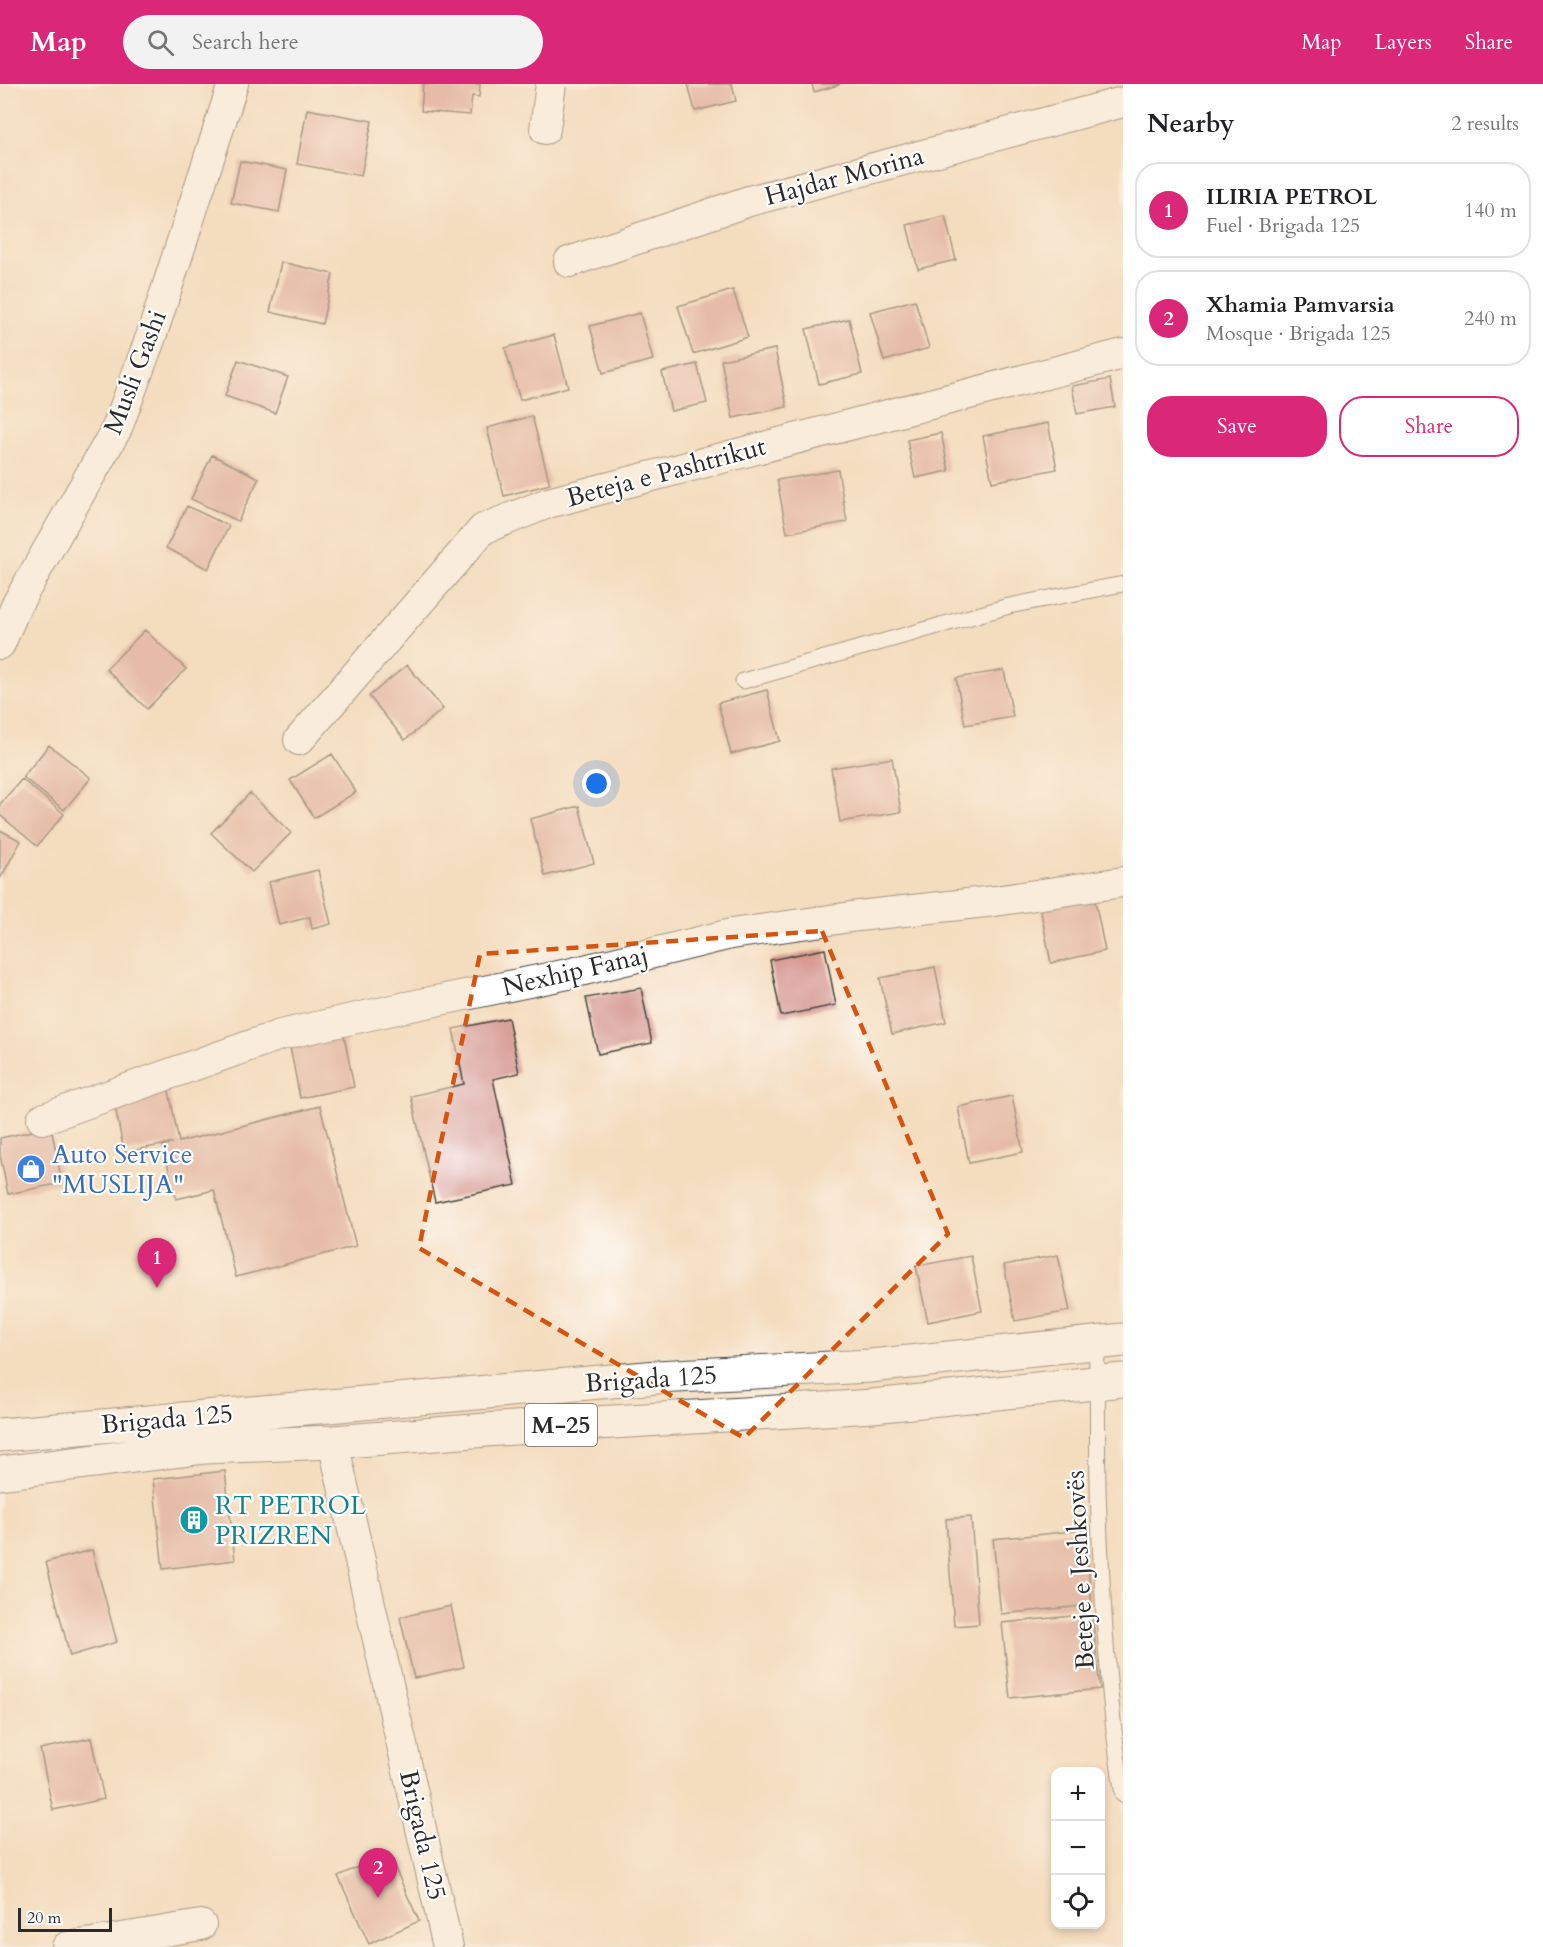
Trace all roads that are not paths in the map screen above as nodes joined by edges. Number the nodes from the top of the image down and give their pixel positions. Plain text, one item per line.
1 (233, 84) edge
2 (551, 84) edge
3 (1123, 102) edge
4 (545, 129) dead end
5 (569, 262) dead end
6 (1123, 354) edge
7 (1123, 584) edge
8 (0, 644) edge
9 (743, 681) dead end
10 (299, 740) dead end
11 (1123, 882) edge
12 (42, 1119) dead end
13 (1109, 1341) edge
14 (1111, 1381) edge
15 (0, 1435) edge
16 (333, 1442) junction
17 (0, 1473) edge
18 (1123, 1795) edge
19 (201, 1925) dead end
20 (67, 1947) edge
21 (448, 1947) edge

1 - 8 street, Musli Gashi
2 - 4 street
3 - 5 street, Hajdar Morina
6 - 10 street, Beteja e Pashtrikut
7 - 9 lane
11 - 12 street, Nexhip Fanaj
13 - 14 lane, Beteje e Jeshkovës
13 - 15 main road, Brigada 125 / M-25
14 - 16 main road, Brigada 125 / M-25
14 - 18 lane, Beteje e Jeshkovës
16 - 17 main road, Brigada 125 / M-25
16 - 21 street, Brigada 125
19 - 20 street

